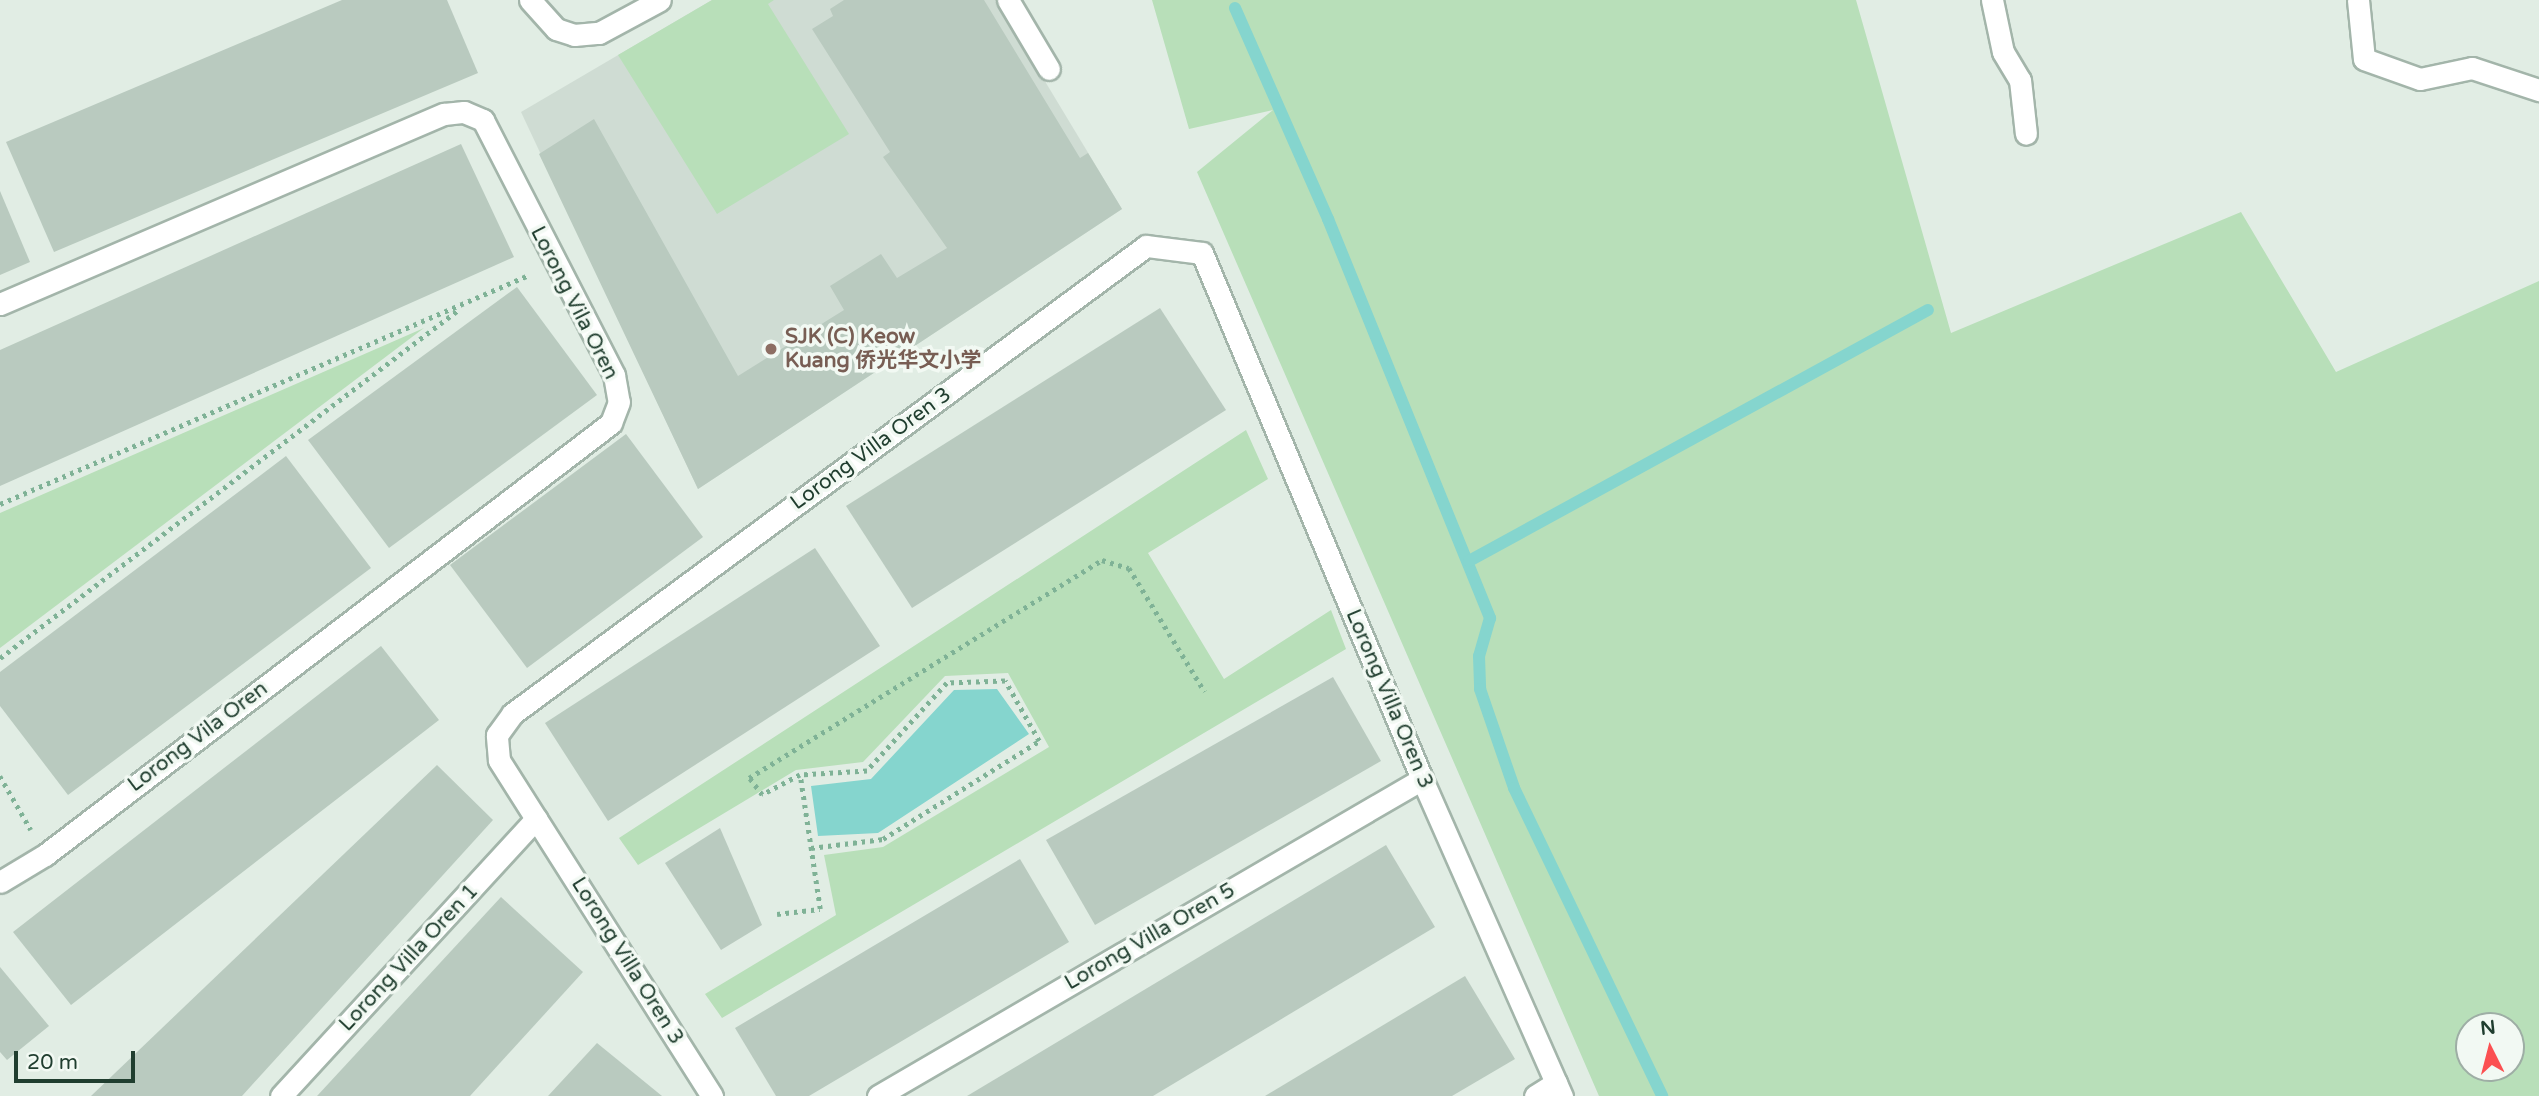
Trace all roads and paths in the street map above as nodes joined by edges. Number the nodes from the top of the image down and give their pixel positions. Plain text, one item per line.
1 (530, 0) edge
2 (660, 0) edge
3 (1007, 0) edge
4 (1992, 0) edge
5 (2358, 0) edge
6 (1049, 69) dead end
7 (2539, 90) edge
8 (2026, 134) dead end
9 (553, 263) junction
10 (0, 304) edge
11 (463, 306) junction
12 (0, 504) edge
13 (0, 658) edge
14 (1205, 692) dead end
15 (800, 775) junction
16 (0, 776) edge
17 (1422, 779) junction
18 (537, 819) junction
19 (811, 848) junction
20 (45, 855) junction
21 (0, 882) edge
22 (777, 914) dead end
23 (1559, 1090) edge
24 (281, 1096) edge
25 (712, 1096) edge
26 (878, 1096) edge
27 (1535, 1096) edge

1 - 2 street
3 - 6 street
4 - 8 street
5 - 7 street
9 - 10 street, Lorong Vila Oren
9 - 11 path
9 - 20 street, Lorong Vila Oren
11 - 12 path
11 - 13 path
14 - 15 path
15 - 19 path
15 - 19 path
16 - 20 path
17 - 18 street, Lorong Villa Oren 3
17 - 23 street, Lorong Villa Oren 3
17 - 26 street, Lorong Villa Oren 5
18 - 24 street, Lorong Villa Oren 1
18 - 25 street, Lorong Villa Oren 3
19 - 22 path
20 - 21 street, Lorong Vila Oren
23 - 27 street

